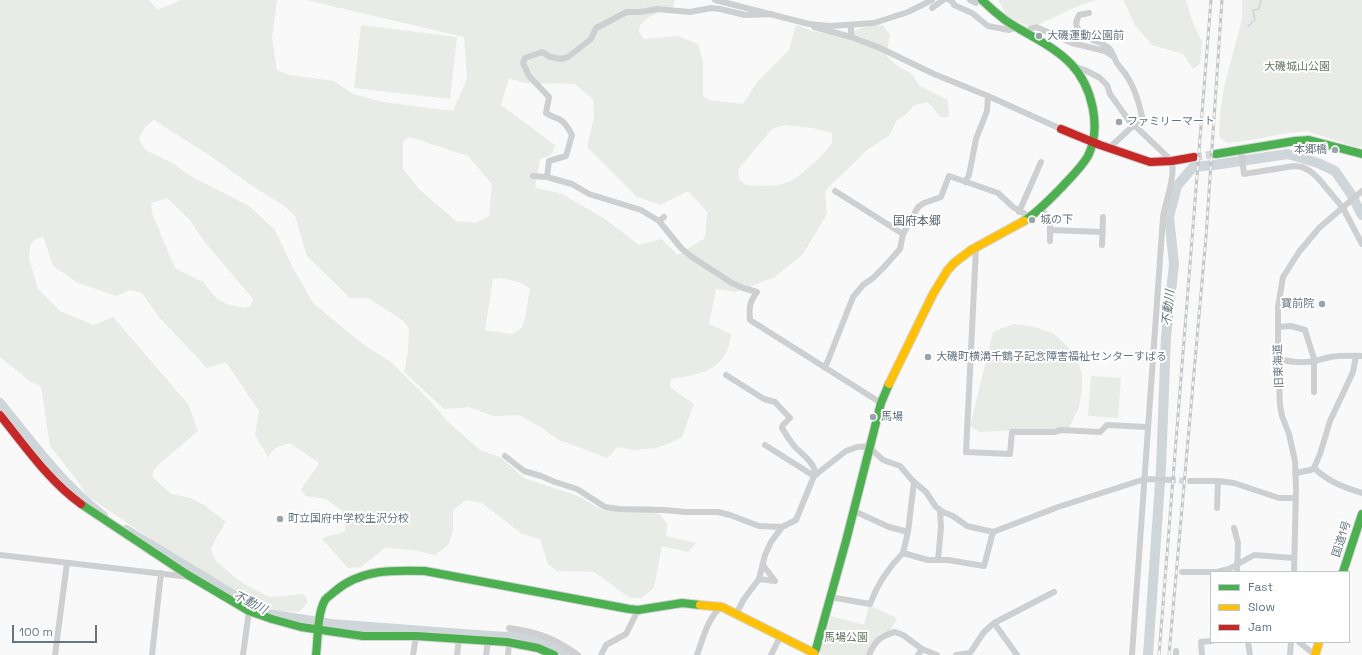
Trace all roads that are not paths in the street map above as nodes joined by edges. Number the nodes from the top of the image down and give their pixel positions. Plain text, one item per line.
1 (715, 0) edge
2 (932, 0) edge
3 (944, 0) edge
4 (949, 0) edge
5 (970, 0) edge
6 (979, 1) edge
7 (932, 8) dead end
8 (1089, 13) dead end
9 (772, 14) junction
10 (809, 24) junction
11 (850, 26) junction
12 (1016, 27) junction
13 (1028, 34) junction
14 (851, 37) junction
15 (1114, 57) junction
16 (1073, 66) junction
17 (988, 96) junction
18 (1134, 125) junction
19 (1061, 130) joint
20 (1093, 142) junction
21 (1109, 148) junction
22 (1241, 152) junction
23 (1216, 154) tunnel mouth
24 (1362, 154) edge
25 (1194, 158) tunnel mouth
26 (1172, 161) junction
27 (1041, 162) dead end
28 (534, 176) dead end
29 (547, 177) junction
30 (965, 182) junction
31 (835, 192) dead end
32 (1360, 192) edge
33 (1345, 206) junction
34 (1040, 210) junction
35 (1019, 212) junction
36 (1030, 217) junction
37 (1103, 217) dead end
38 (1050, 230) junction
39 (1103, 232) junction
40 (903, 234) junction
41 (1050, 241) dead end
42 (1362, 244) edge
43 (1102, 245) dead end
44 (976, 248) junction
45 (1278, 327) junction
46 (1359, 356) edge
47 (1278, 359) junction
48 (1314, 362) junction
49 (825, 368) junction
50 (726, 375) dead end
51 (1314, 392) dead end
52 (881, 403) junction
53 (0, 415) edge
54 (1147, 427) junction
55 (764, 445) dead end
56 (870, 447) junction
57 (505, 456) dead end
58 (1314, 468) junction
59 (1296, 473) junction
60 (815, 476) junction
61 (1144, 479) junction
62 (1170, 480) tunnel mouth
63 (1190, 481) tunnel mouth
64 (1218, 481) junction
65 (914, 482) junction
66 (1362, 493) edge
67 (1296, 498) junction
68 (1217, 508) dead end
69 (854, 511) junction
70 (940, 511) junction
71 (1362, 514) edge
72 (782, 527) junction
73 (1234, 528) dead end
74 (908, 532) junction
75 (993, 532) junction
76 (903, 553) junction
77 (0, 554) edge
78 (1294, 558) junction
79 (938, 560) junction
80 (67, 563) junction
81 (1238, 564) junction
82 (763, 565) junction
83 (1220, 571) edge
84 (1237, 571) edge
85 (1294, 571) edge
86 (1343, 571) edge
87 (1182, 572) dead end
88 (1210, 572) edge
89 (161, 573) junction
90 (193, 577) junction
91 (759, 579) junction
92 (1054, 592) dead end
93 (830, 597) junction
94 (722, 607) junction
95 (638, 610) junction
96 (249, 611) junction
97 (736, 614) junction
98 (994, 623) junction
99 (509, 628) dead end
100 (319, 630) junction
101 (416, 636) junction
102 (780, 637) junction
103 (459, 639) junction
104 (488, 641) junction
105 (1210, 641) edge
106 (509, 642) junction
107 (1248, 643) edge
108 (1291, 643) edge
109 (1300, 643) edge
110 (1319, 643) edge
111 (922, 649) junction
112 (814, 654) edge
113 (971, 654) edge
114 (55, 655) edge
115 (152, 655) edge
116 (243, 655) edge
117 (316, 655) edge
118 (413, 655) edge
119 (457, 655) edge
120 (486, 655) edge
121 (508, 655) edge
122 (554, 655) edge
123 (578, 655) edge
124 (601, 655) edge
125 (697, 655) edge
126 (771, 655) edge
127 (869, 655) edge
128 (918, 655) edge
129 (937, 655) edge
130 (956, 655) edge
131 (1017, 655) edge
132 (1132, 655) edge
133 (1202, 655) edge
134 (1250, 655) edge
135 (1290, 655) edge
136 (1315, 655) edge

1 - 9 street
2 - 11 street
3 - 7 street
4 - 12 street
5 - 6 street
6 - 12 main road
8 - 15 street
9 - 10 street
9 - 29 street
10 - 11 street
10 - 14 street
11 - 14 street
12 - 13 main road
13 - 15 street
13 - 16 main road
14 - 17 street
15 - 18 street
16 - 18 street
16 - 20 main road
17 - 19 street
17 - 30 street
18 - 21 street
18 - 26 street
19 - 20 main road
20 - 21 main road
20 - 34 main road
21 - 26 main road
22 - 23 main road
22 - 24 main road
22 - 33 street
25 - 26 main road
26 - 54 street
27 - 35 street
28 - 29 street
29 - 49 street
30 - 35 street
30 - 40 street
31 - 40 street
32 - 33 street, 旧東海道
33 - 42 street
33 - 45 street, 旧東海道
34 - 36 main road
34 - 38 street
35 - 36 street
36 - 44 main road
37 - 39 street
38 - 39 street
38 - 41 street
39 - 43 street
40 - 49 street
44 - 52 main road
44 - 54 street
45 - 47 street, 旧東海道
45 - 48 street
46 - 48 street
46 - 58 street
47 - 48 street
47 - 59 street, 旧東海道
48 - 51 street
49 - 52 street
50 - 60 street
52 - 56 main road
53 - 90 main road
54 - 61 street
55 - 60 street
56 - 60 street
56 - 65 street
56 - 69 main road
57 - 72 street
58 - 59 street
58 - 66 street
59 - 67 street, 旧東海道
60 - 72 street
61 - 62 street
61 - 75 street
61 - 132 street
63 - 64 street
64 - 67 street
64 - 68 street
65 - 70 street
65 - 74 street
67 - 78 street, 旧東海道
69 - 74 street
69 - 93 main road
70 - 75 street
70 - 79 street
71 - 86 main road, 国道1号
72 - 82 street
73 - 81 street
74 - 76 street
75 - 79 street
76 - 79 street
76 - 93 street
77 - 80 street
78 - 81 street
78 - 85 street, 旧東海道
80 - 89 street
80 - 114 street
81 - 83 street
81 - 84 street
82 - 91 street
82 - 91 street
87 - 88 street
89 - 90 street
89 - 115 street
90 - 96 main road
91 - 97 street
92 - 98 street
93 - 112 main road
94 - 95 main road
94 - 97 main road
94 - 125 street
95 - 100 main road
95 - 124 street
96 - 100 main road
96 - 116 street
97 - 102 main road
98 - 113 street
98 - 131 street
99 - 123 street
100 - 101 main road
100 - 117 main road
101 - 103 main road
101 - 118 street
102 - 112 main road
102 - 126 street
103 - 104 main road
103 - 119 street
104 - 106 main road
104 - 120 street
105 - 133 street
106 - 121 street
106 - 122 main road
107 - 134 street
108 - 135 street
109 - 136 street
110 - 136 main road
111 - 127 street
111 - 128 street
111 - 129 street
113 - 130 street

